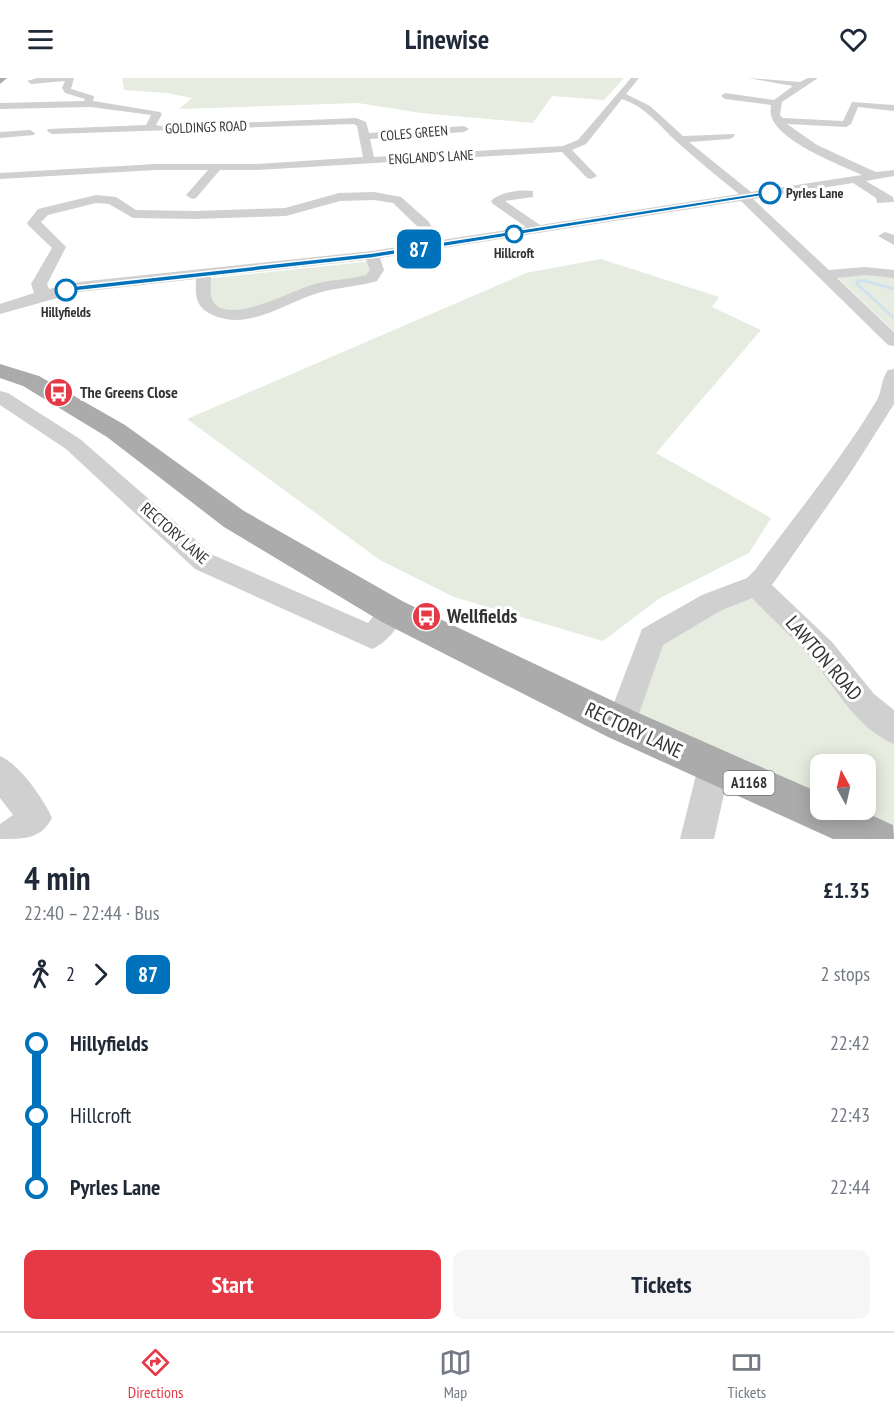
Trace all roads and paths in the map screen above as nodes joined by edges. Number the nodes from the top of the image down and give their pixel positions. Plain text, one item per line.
1 (70, 78) edge
2 (635, 78) edge
3 (752, 78) edge
4 (814, 78) edge
5 (31, 81) dead end
6 (803, 84) junction
7 (622, 96) junction
8 (725, 96) dead end
9 (777, 103) junction
10 (82, 104) junction
11 (0, 106) edge
12 (894, 108) edge
13 (779, 121) junction
14 (152, 128) junction
15 (464, 130) dead end
16 (52, 131) dead end
17 (30, 133) dead end
18 (0, 135) edge
19 (364, 136) junction
20 (730, 136) dead end
21 (680, 139) junction
22 (565, 148) junction
23 (369, 160) junction
24 (217, 166) junction
25 (894, 173) edge
26 (0, 176) edge
27 (591, 176) dead end
28 (875, 177) junction
29 (855, 179) junction
30 (529, 194) dead end
31 (192, 195) dead end
32 (747, 196) junction
33 (888, 200) edge
34 (539, 230) junction
35 (438, 246) junction
36 (372, 255) junction
37 (204, 274) junction
38 (894, 274) edge
39 (826, 275) junction
40 (43, 295) junction
41 (0, 309) edge
42 (894, 340) edge
43 (894, 374) edge
44 (0, 388) edge
45 (756, 585) junction
46 (393, 612) junction
47 (621, 724) junction
48 (894, 729) edge
49 (714, 767) junction
50 (0, 772) edge
51 (8, 839) edge
52 (697, 839) edge
53 (879, 839) edge

1 - 5 street
1 - 10 street
2 - 7 street, ENGLAND'S LANE
3 - 6 street
4 - 6 street
6 - 9 street
7 - 21 street
7 - 22 street, ENGLAND'S LANE
8 - 9 street
9 - 13 street
10 - 11 street, GOLDINGS ROAD
10 - 14 street, GOLDINGS ROAD
12 - 13 street
13 - 28 street
14 - 16 street
14 - 19 street, GOLDINGS ROAD
15 - 19 street, COLES GREEN
17 - 18 street
19 - 23 street
20 - 21 street
21 - 32 street
22 - 23 street, ENGLAND'S LANE
22 - 27 street
23 - 24 street, ENGLAND'S LANE
24 - 26 street, ENGLAND'S LANE
24 - 31 street
25 - 28 street
28 - 29 street
29 - 32 street
29 - 33 street
30 - 34 street
32 - 34 street
32 - 39 street
34 - 35 street
35 - 36 street
35 - 40 street
36 - 37 street
36 - 37 street
37 - 40 street
38 - 39 street
39 - 42 street
40 - 41 street
43 - 45 street
44 - 46 main road, RECTORY LANE
44 - 46 street, RECTORY LANE
45 - 47 street
45 - 48 street, LAWTON ROAD
46 - 47 main road, RECTORY LANE
47 - 49 main road, RECTORY LANE / A1168
49 - 52 street
49 - 53 main road, RECTORY LANE / A1168
50 - 51 street

